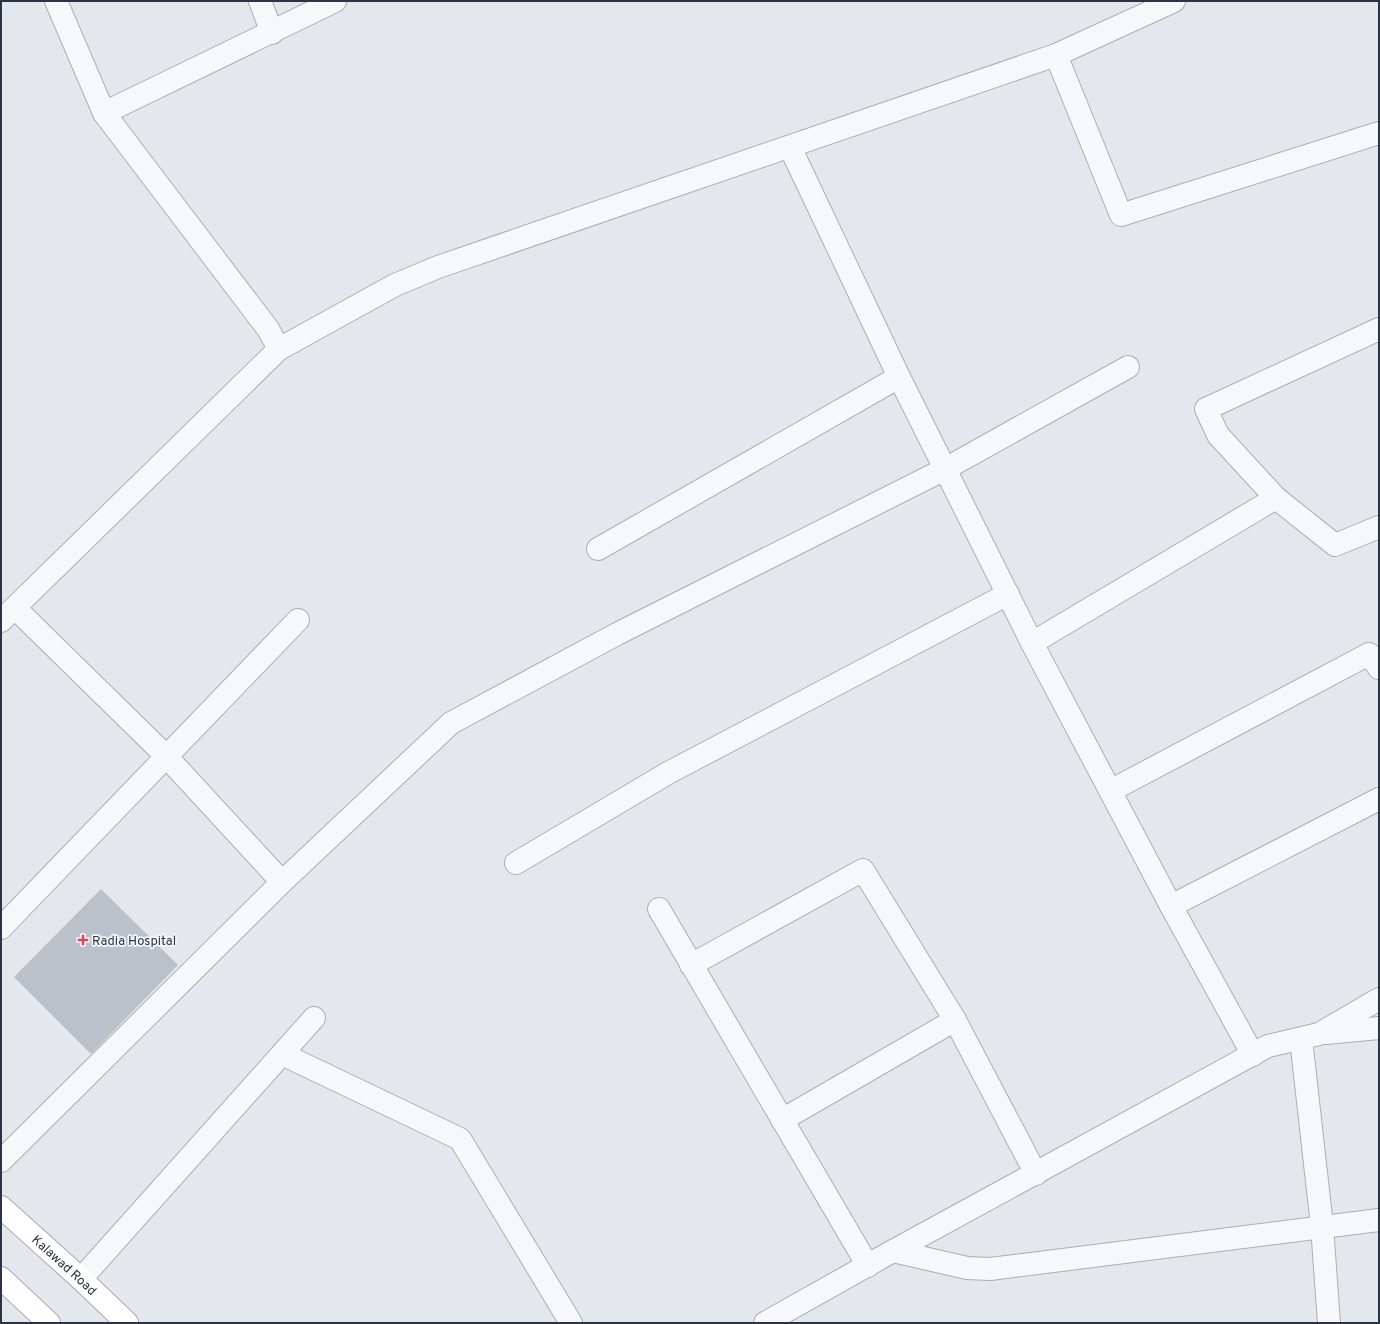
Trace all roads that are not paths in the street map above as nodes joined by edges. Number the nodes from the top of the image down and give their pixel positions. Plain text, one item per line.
1 (56, 1) edge
2 (260, 1) edge
3 (334, 1) edge
4 (1174, 1) edge
5 (272, 33) junction
6 (1056, 55) junction
7 (104, 113) junction
8 (1379, 133) edge
9 (790, 147) junction
10 (1379, 329) edge
11 (279, 349) junction
12 (1128, 367) dead end
13 (899, 377) junction
14 (945, 469) junction
15 (1276, 498) junction
16 (1379, 527) edge
17 (598, 550) dead end
18 (1008, 594) junction
19 (8, 614) edge
20 (298, 620) dead end
21 (1032, 643) junction
22 (1379, 668) edge
23 (166, 756) junction
24 (1110, 791) junction
25 (1379, 799) edge
26 (516, 863) dead end
27 (282, 882) junction
28 (1172, 906) junction
29 (659, 909) dead end
30 (1, 928) edge
31 (691, 965) junction
32 (1379, 999) edge
33 (314, 1018) dead end
34 (955, 1020) junction
35 (1379, 1028) edge
36 (1310, 1036) junction
37 (282, 1054) junction
38 (1253, 1055) junction
39 (782, 1120) junction
40 (1, 1161) edge
41 (1036, 1174) junction
42 (1, 1207) edge
43 (1379, 1220) edge
44 (1322, 1226) junction
45 (893, 1251) junction
46 (868, 1266) junction
47 (1, 1278) edge
48 (81, 1279) junction
49 (49, 1323) edge
50 (127, 1323) edge
51 (571, 1323) edge
52 (765, 1323) edge
53 (1329, 1323) edge

1 - 7 street
2 - 5 street
3 - 5 street
4 - 6 street
5 - 7 street
6 - 8 street
6 - 9 street
7 - 11 street
9 - 11 street
9 - 13 street
10 - 15 street
11 - 19 street
12 - 14 street
13 - 14 street
13 - 17 street
14 - 18 street
14 - 27 street
15 - 16 street
15 - 21 street
18 - 21 street
18 - 26 street
19 - 23 street
20 - 23 street
21 - 24 street
22 - 24 street
23 - 27 street
23 - 30 street
24 - 28 street
25 - 28 street
27 - 40 street
28 - 38 street
29 - 31 street
31 - 34 street
31 - 39 street
32 - 36 street
33 - 37 street
34 - 39 street
34 - 41 street
35 - 36 street
36 - 38 street
36 - 44 street
37 - 48 street
37 - 51 street
38 - 41 street
39 - 46 street
41 - 45 street
42 - 48 main road, Kalawad Road
43 - 44 street
44 - 45 street
44 - 53 street
45 - 46 street
46 - 52 street
47 - 49 main road
48 - 50 main road, Kalawad Road

